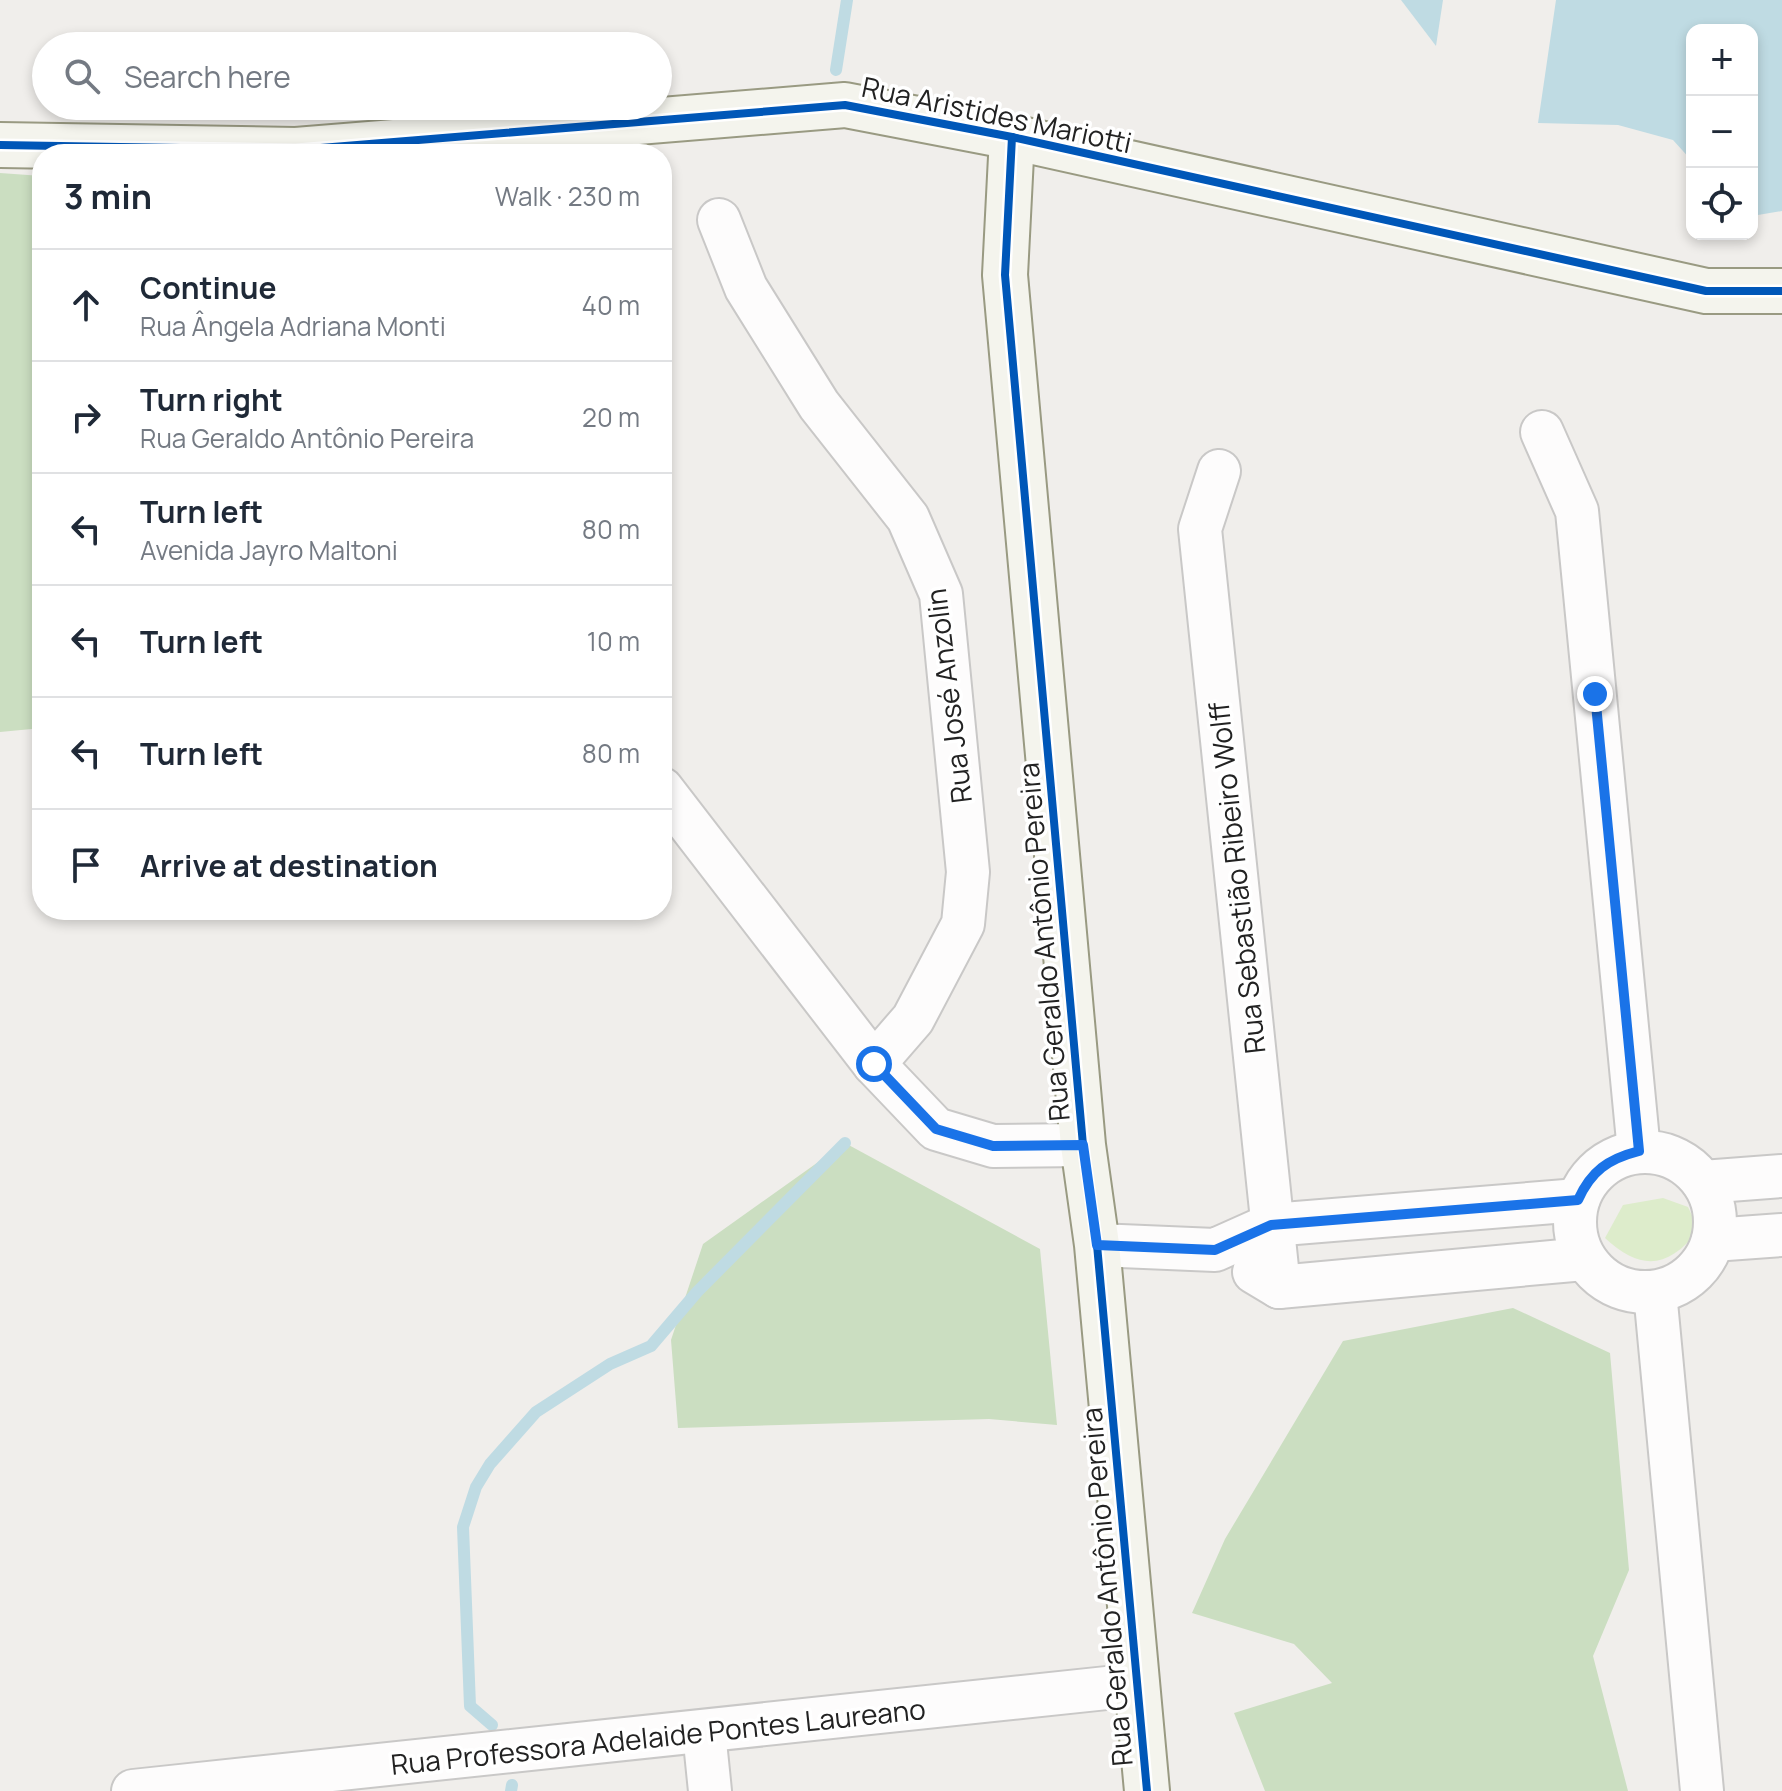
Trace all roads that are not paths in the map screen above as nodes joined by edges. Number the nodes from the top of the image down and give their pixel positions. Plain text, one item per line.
1 (672, 119) edge
2 (662, 120) edge
3 (1012, 137) junction
4 (369, 144) edge
5 (0, 145) edge
6 (32, 146) edge
7 (719, 220) dead end
8 (1782, 291) edge
9 (1542, 432) dead end
10 (1219, 471) dead end
11 (672, 802) edge
12 (874, 1064) junction
13 (1083, 1145) junction
14 (1639, 1151) junction
15 (1782, 1176) edge
16 (1703, 1182) junction
17 (1578, 1200) junction
18 (1271, 1225) junction
19 (1782, 1235) edge
20 (1713, 1240) junction
21 (1097, 1245) junction
22 (1215, 1250) junction
23 (1584, 1259) junction
24 (1279, 1287) junction
25 (1655, 1292) junction
26 (1135, 1685) junction
27 (704, 1732) junction
28 (133, 1791) edge
29 (710, 1791) edge
30 (1147, 1791) edge
31 (1702, 1791) edge

1 - 3 street, Rua Aristides Mariotti
2 - 4 street, Rua Aristides Mariotti
3 - 8 street, Rua Aristides Mariotti
3 - 13 street, Rua Geraldo Antônio Pereira
5 - 6 street, Rua Aristides Mariotti
7 - 12 street, Rua José Anzolin
9 - 14 street
10 - 18 street, Rua Sebastião Ribeiro Wolff
11 - 12 street
12 - 13 street
13 - 21 street, Rua Geraldo Antônio Pereira
14 - 16 street
14 - 17 street
15 - 16 street
16 - 20 street
17 - 18 street
17 - 23 street
18 - 22 street
18 - 24 street, Rua Sebastião Ribeiro Wolff
19 - 20 street
20 - 25 street
21 - 22 street
21 - 26 street, Rua Geraldo Antônio Pereira
22 - 24 street
23 - 24 street
23 - 25 street
25 - 31 street
26 - 27 street, Rua Professora Adelaide Pontes Laureano
26 - 30 street, Rua Geraldo Antônio Pereira
27 - 28 street, Rua Professora Adelaide Pontes Laureano
27 - 29 street

